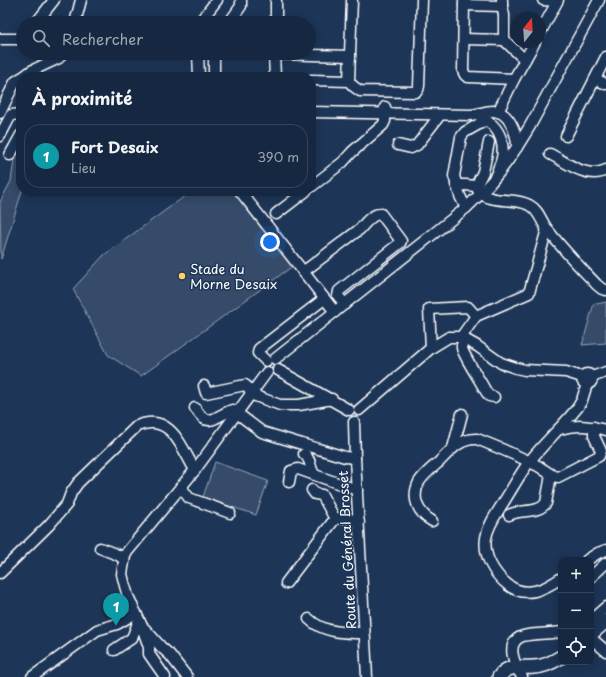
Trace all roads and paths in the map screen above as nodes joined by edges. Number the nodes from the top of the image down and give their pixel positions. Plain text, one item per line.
1 (54, 0) edge
2 (81, 0) edge
3 (217, 0) edge
4 (276, 0) edge
5 (352, 0) edge
6 (422, 0) edge
7 (543, 0) edge
8 (558, 0) edge
9 (598, 0) edge
10 (241, 3) edge
11 (464, 3) edge
12 (502, 3) edge
13 (41, 16) edge
14 (78, 16) edge
15 (204, 16) edge
16 (233, 16) edge
17 (276, 16) edge
18 (546, 22) edge
19 (0, 39) edge
20 (464, 39) junction
21 (16, 40) edge
22 (504, 40) junction
23 (532, 48) edge
24 (316, 55) edge
25 (350, 56) junction
26 (606, 57) edge
27 (55, 60) edge
28 (198, 60) edge
29 (214, 60) edge
30 (274, 60) edge
31 (525, 60) junction
32 (30, 72) edge
33 (199, 72) edge
34 (214, 72) edge
35 (274, 72) edge
36 (514, 79) junction
37 (595, 79) junction
38 (316, 80) edge
39 (16, 81) edge
40 (349, 81) junction
41 (606, 84) edge
42 (385, 91) junction
43 (385, 110) junction
44 (495, 111) junction
45 (316, 112) edge
46 (0, 113) edge
47 (16, 114) edge
48 (440, 115) junction
49 (472, 115) junction
50 (488, 121) junction
51 (530, 126) junction
52 (515, 131) junction
53 (0, 136) edge
54 (566, 136) dead end
55 (489, 142) dead end
56 (16, 144) edge
57 (398, 146) dead end
58 (516, 149) junction
59 (503, 151) junction
60 (550, 154) dead end
61 (10, 155) dead end
62 (606, 170) edge
63 (491, 182) junction
64 (316, 183) edge
65 (456, 185) junction
66 (479, 190) junction
67 (244, 196) edge
68 (299, 196) edge
69 (466, 208) junction
70 (276, 214) dead end
71 (547, 229) junction
72 (303, 272) junction
73 (606, 290) edge
74 (324, 299) junction
75 (345, 304) junction
76 (335, 312) junction
77 (476, 316) junction
78 (463, 338) junction
79 (431, 348) junction
80 (271, 360) junction
81 (278, 370) junction
82 (267, 372) junction
83 (606, 372) edge
84 (587, 379) junction
85 (204, 386) dead end
86 (251, 393) junction
87 (494, 397) dead end
88 (332, 399) junction
89 (195, 408) dead end
90 (354, 410) junction
91 (237, 413) junction
92 (462, 414) dead end
93 (594, 427) junction
94 (560, 429) junction
95 (606, 430) edge
96 (453, 448) junction
97 (304, 454) dead end
98 (604, 454) edge
99 (355, 458) junction
100 (530, 462) junction
101 (195, 470) junction
102 (315, 475) junction
103 (551, 475) junction
104 (289, 482) dead end
105 (181, 487) junction
106 (312, 490) dead end
107 (357, 490) junction
108 (230, 513) dead end
109 (509, 515) dead end
110 (335, 519) junction
111 (432, 521) dead end
112 (359, 522) junction
113 (100, 548) dead end
114 (606, 550) edge
115 (591, 557) edge
116 (124, 559) junction
117 (606, 563) edge
118 (0, 573) edge
119 (594, 574) edge
120 (558, 580) edge
121 (286, 583) dead end
122 (606, 607) edge
123 (594, 617) edge
124 (139, 619) junction
125 (309, 619) dead end
126 (606, 621) edge
127 (594, 631) edge
128 (558, 632) edge
129 (364, 633) junction
130 (594, 641) edge
131 (114, 650) dead end
132 (606, 652) edge
133 (558, 658) edge
134 (519, 672) edge
135 (32, 677) edge
136 (165, 677) edge
137 (187, 677) edge
138 (366, 677) edge
139 (499, 677) edge

1 - 13 street
2 - 14 street
3 - 15 street
4 - 17 street
5 - 25 street
6 - 42 street
7 - 8 street
8 - 18 street
9 - 51 street
10 - 16 street
11 - 12 street
11 - 20 street
12 - 22 street
19 - 21 street
20 - 22 street
20 - 36 street
22 - 31 street
23 - 31 street
24 - 25 street
25 - 40 street
26 - 37 street
27 - 32 street
28 - 33 street
29 - 34 street
30 - 35 street
31 - 36 street
36 - 44 street
37 - 41 street
37 - 54 street
38 - 40 street
39 - 46 street
40 - 42 street
42 - 43 street
43 - 45 street
43 - 48 street
43 - 64 street
44 - 49 street
44 - 50 street
44 - 52 street
47 - 53 street
48 - 49 street
48 - 57 street
49 - 50 street
50 - 59 street
50 - 65 street
51 - 52 street
51 - 58 street
52 - 58 street
55 - 66 street
56 - 61 street
58 - 59 street
58 - 63 street
59 - 63 street
60 - 62 street
63 - 66 street
65 - 66 street
65 - 69 street
66 - 69 street
66 - 71 street
67 - 72 street
68 - 70 street
69 - 75 street
71 - 73 street
71 - 77 street
72 - 74 street
72 - 75 street
74 - 76 street
74 - 80 street
75 - 76 street
76 - 80 street
77 - 78 street
77 - 79 street
78 - 79 street
78 - 84 street
78 - 87 street
79 - 90 street
80 - 81 street
80 - 82 street
81 - 82 street
81 - 88 street
82 - 86 street
83 - 84 street
84 - 94 street
85 - 86 street
86 - 88 street
86 - 91 street
88 - 90 street
89 - 91 street
90 - 99 street, Route du Général Brosset
91 - 99 street
91 - 101 street
92 - 96 street
93 - 94 street
93 - 95 street
93 - 98 street
94 - 100 street
96 - 100 street
96 - 111 street
97 - 102 street
98 - 103 street
99 - 107 street, Route du Général Brosset
100 - 103 street
100 - 120 street
101 - 105 street
101 - 118 street
102 - 104 street
102 - 107 street
103 - 109 street
105 - 108 street
105 - 116 street
106 - 110 street
107 - 112 street, Route du Général Brosset
110 - 112 street
110 - 121 street
112 - 129 street, Route du Général Brosset
113 - 116 street
114 - 115 street
116 - 124 street
117 - 119 street
122 - 123 street
124 - 131 street
124 - 135 street
124 - 136 street
124 - 137 street
125 - 129 street
126 - 127 main road
128 - 134 street
129 - 138 street, Route du Général Brosset
130 - 132 street
133 - 134 main road
134 - 139 main road

